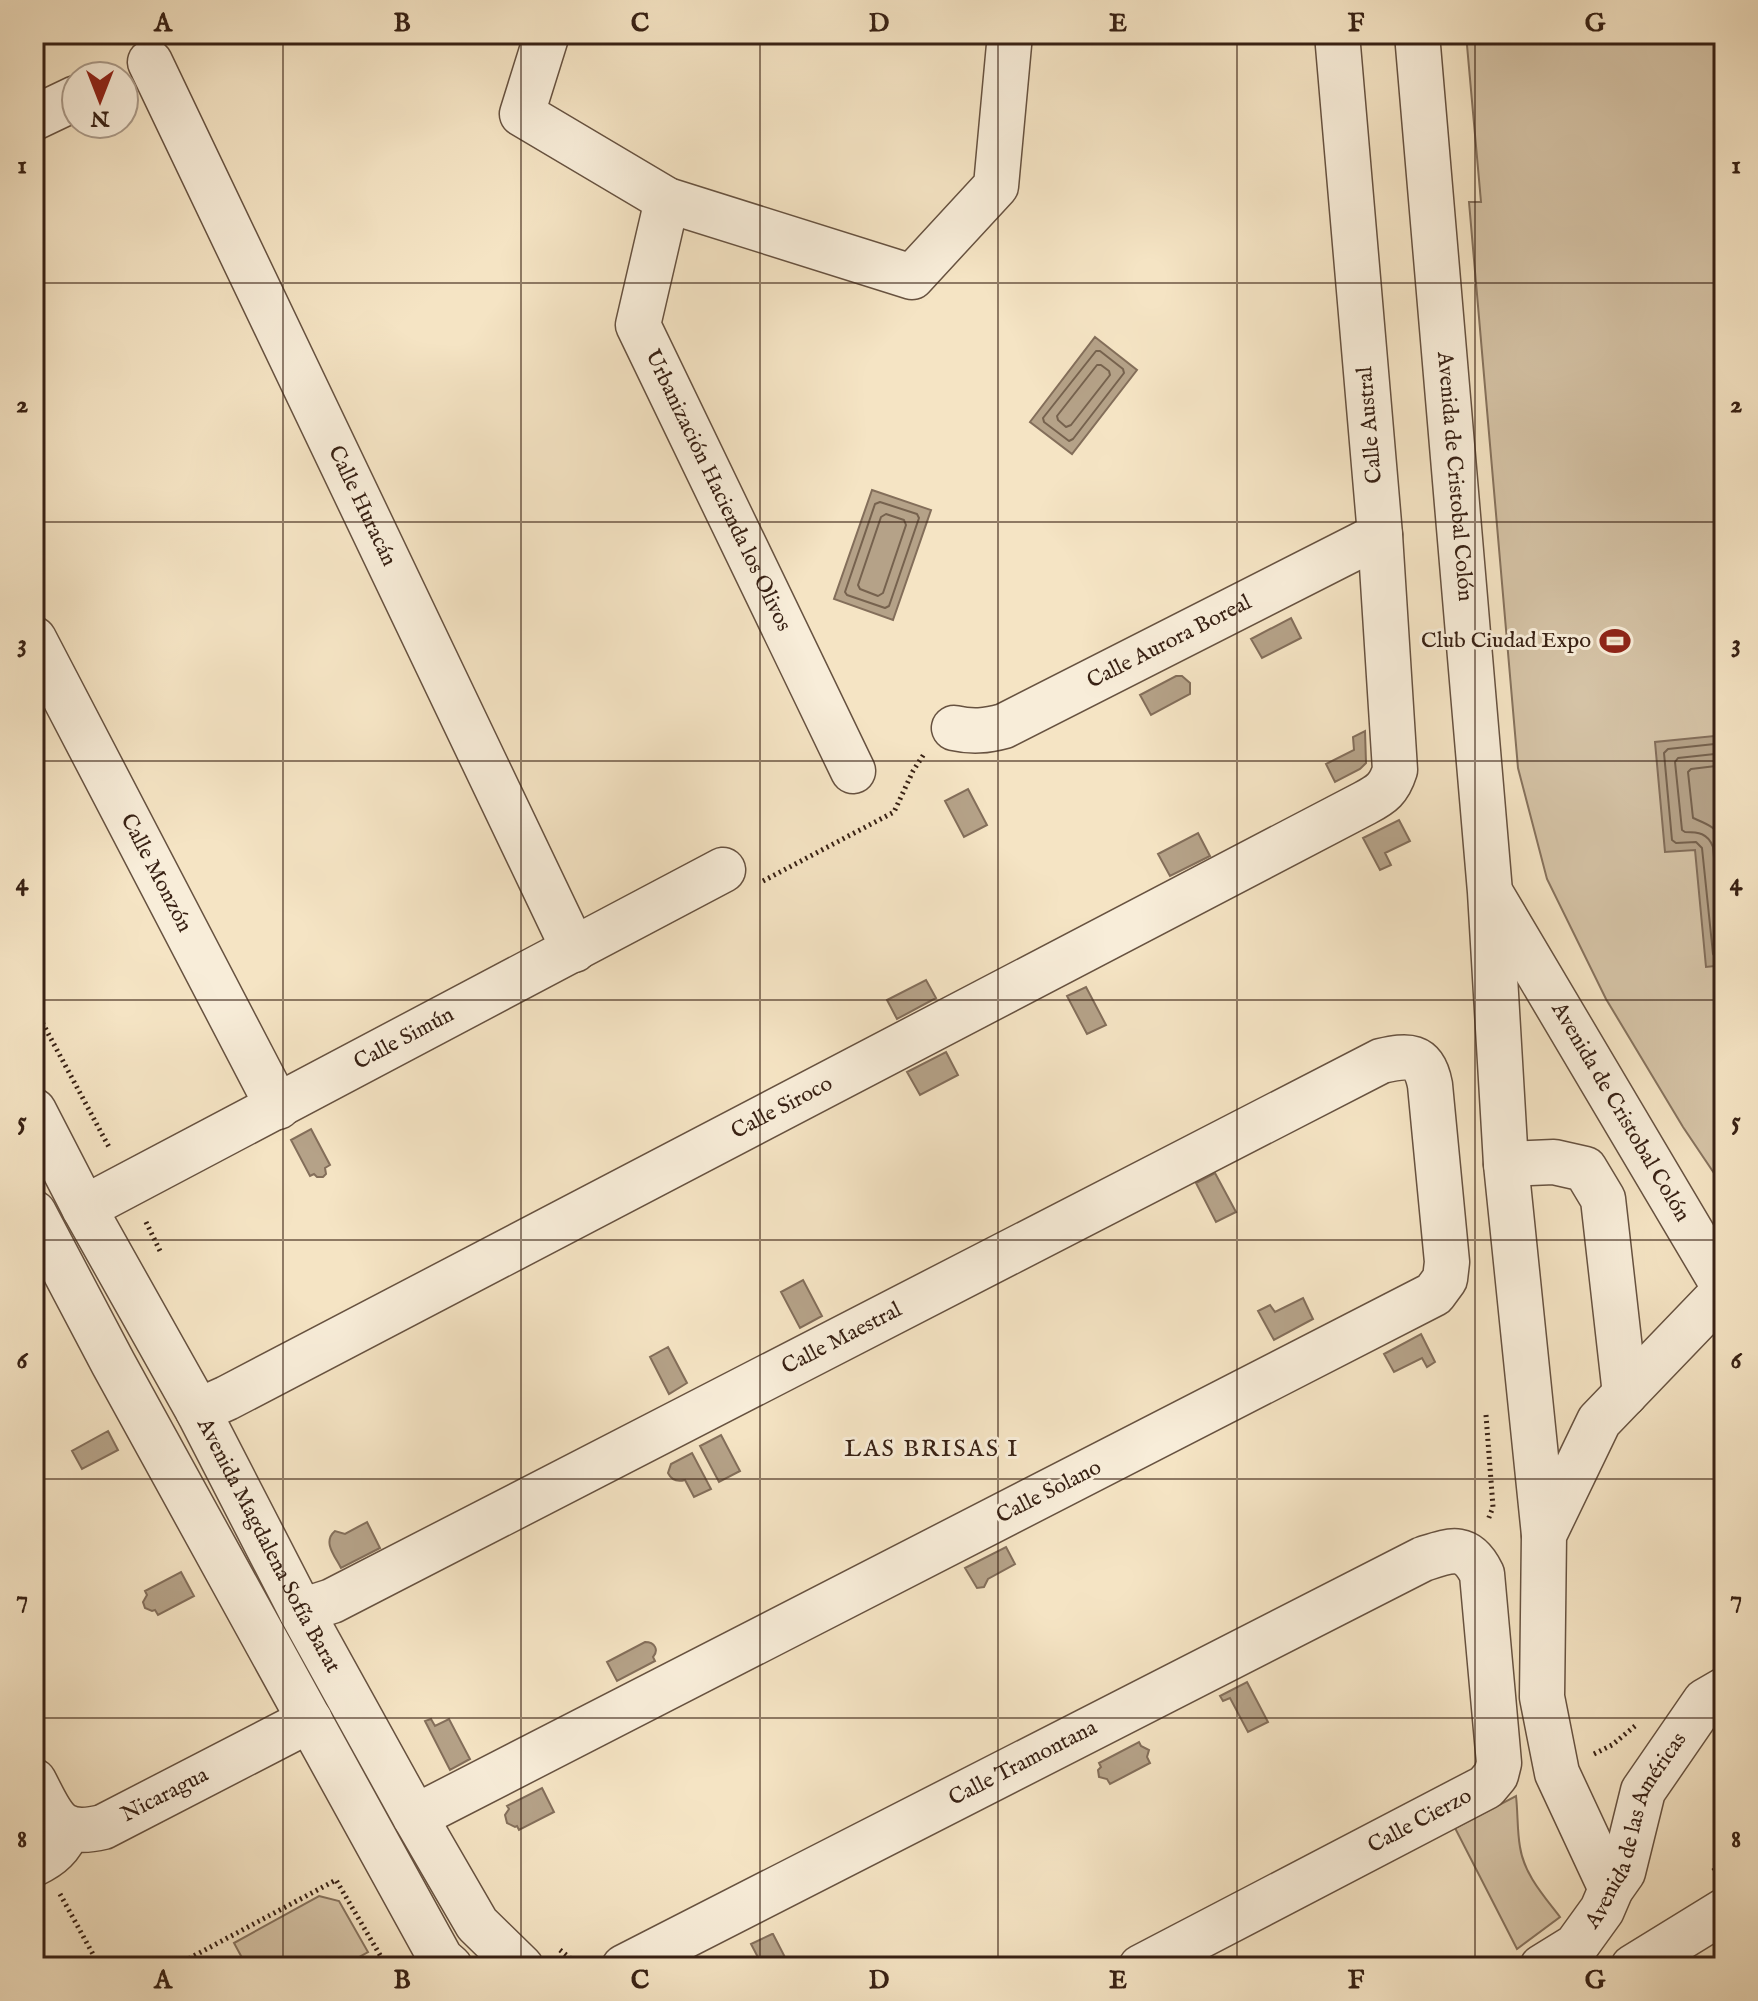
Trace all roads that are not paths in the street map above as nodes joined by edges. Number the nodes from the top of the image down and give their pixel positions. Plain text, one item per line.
1 (547, 34) edge
2 (1010, 34) edge
3 (1337, 34) edge
4 (1417, 34) edge
5 (146, 57) edge
6 (60, 106) edge
7 (34, 118) edge
8 (667, 200) junction
9 (1380, 535) junction
10 (34, 639) edge
11 (954, 728) road end
12 (853, 771) dead end
13 (1365, 803) joint
14 (723, 870) road end
15 (1490, 892) junction
16 (574, 950) junction
17 (1576, 1035) junction
18 (1499, 1046) junction
19 (1381, 1061) joint
20 (278, 1107) junction
21 (34, 1111) edge
22 (1506, 1164) junction
23 (84, 1208) junction
24 (34, 1213) edge
25 (1724, 1289) edge
26 (1625, 1394) junction
27 (198, 1411) junction
28 (1544, 1535) junction
29 (1423, 1559) joint
30 (301, 1611) junction
31 (1724, 1690) edge
32 (310, 1720) junction
33 (34, 1781) edge
34 (415, 1817) junction
35 (48, 1851) edge
36 (1611, 1889) junction
37 (1724, 1911) edge
38 (1652, 1962) edge
39 (450, 1967) edge
40 (521, 1967) edge
41 (624, 1967) edge
42 (1141, 1967) edge
43 (1542, 1967) edge

1 - 8 street
2 - 8 street
3 - 9 street, Calle Austral
4 - 15 street, Avenida de Cristobal Colón
5 - 16 street, Calle Huracán
6 - 7 street
8 - 12 street, Urbanización Hacienda los Olivos
9 - 11 street, Calle Aurora Boreal
9 - 13 street, Calle Austral
10 - 20 street, Calle Monzón
13 - 27 street, Calle Siroco
14 - 16 street, Calle Simún
15 - 17 street, Avenida de Cristobal Colón
15 - 18 street
16 - 20 street, Calle Simún
17 - 18 street
17 - 25 street, Avenida de Cristobal Colón
18 - 22 street
19 - 30 street, Calle Maestral
19 - 34 street, Calle Solano
20 - 23 street, Calle Simún
21 - 23 street, Avenida Magdalena Sofía Barat
22 - 26 street
22 - 28 street
23 - 27 street, Avenida Magdalena Sofía Barat
24 - 32 street
25 - 26 street
26 - 28 street
27 - 30 street, Avenida Magdalena Sofía Barat
28 - 36 street
29 - 41 street, Calle Tramontana
29 - 42 street, Calle Cierzo
30 - 34 street, Avenida Magdalena Sofía Barat
31 - 36 street, Avenida de las Américas
32 - 35 street, Nicaragua
32 - 39 street
33 - 35 street
34 - 40 street, Avenida Magdalena Sofía Barat
36 - 43 street, Avenida de las Américas
37 - 38 street

